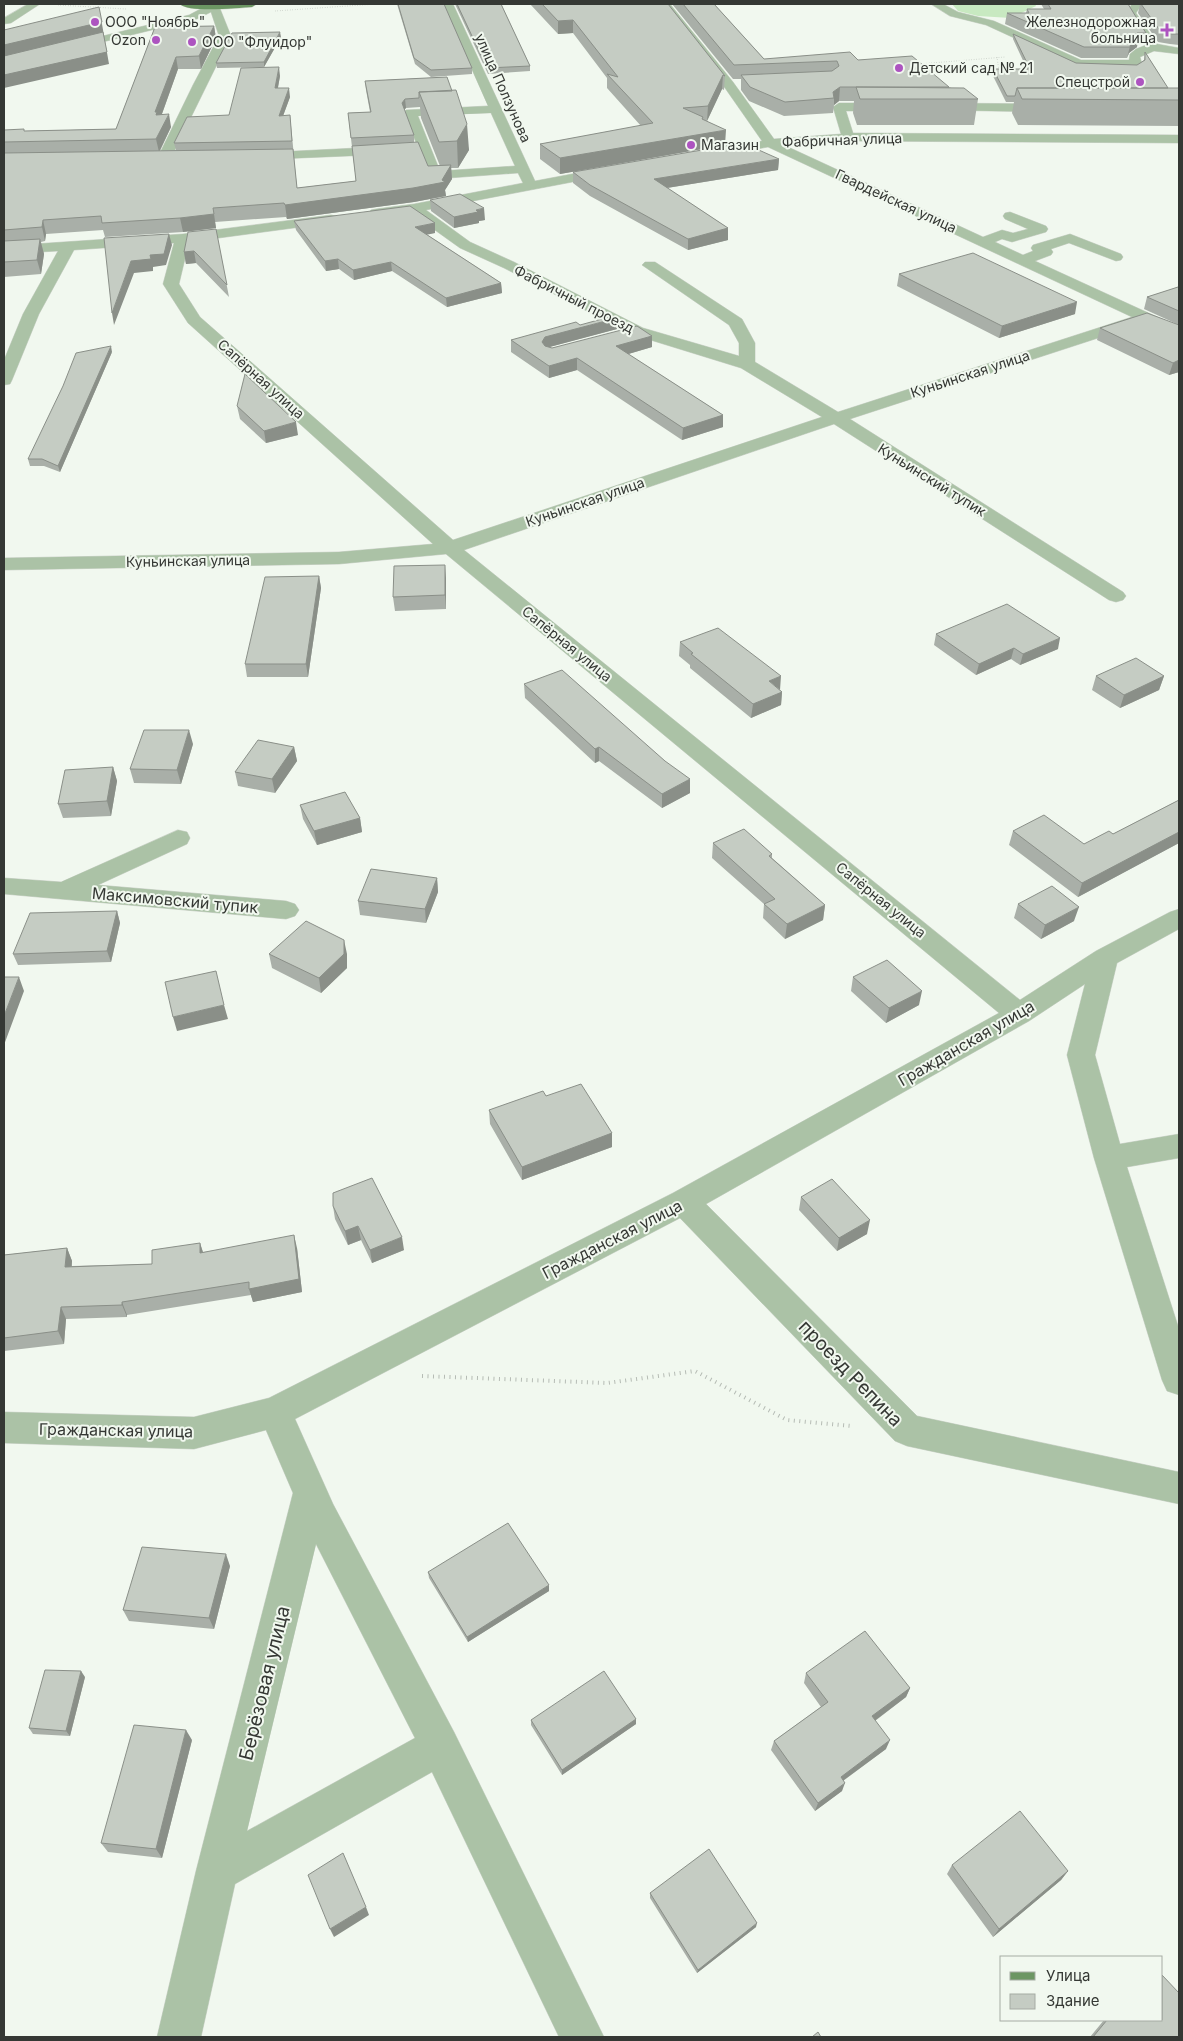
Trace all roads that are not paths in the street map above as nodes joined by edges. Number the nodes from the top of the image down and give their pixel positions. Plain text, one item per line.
1 (35, 4) edge
2 (185, 4) edge
3 (252, 4) edge
4 (448, 4) edge
5 (664, 4) edge
6 (936, 4) edge
7 (1137, 4) edge
8 (215, 8) edge
9 (4, 21) edge
10 (1153, 47) junction
11 (1179, 51) edge
12 (4, 63) edge
13 (747, 84) edge
14 (729, 85) junction
15 (907, 107) edge
16 (927, 107) edge
17 (1063, 108) edge
18 (496, 109) junction
19 (848, 137) junction
20 (1179, 139) edge
21 (770, 142) junction
22 (424, 149) junction
23 (703, 154) edge
24 (240, 158) edge
25 (183, 159) edge
26 (626, 168) edge
27 (523, 169) junction
28 (480, 172) junction
29 (531, 185) junction
30 (489, 193) junction
31 (414, 208) junction
32 (366, 214) edge
33 (1010, 216) dead end
34 (346, 217) edge
35 (183, 238) junction
36 (983, 242) junction
37 (69, 245) junction
38 (4, 250) edge
39 (1116, 257) dead end
40 (1022, 260) junction
41 (650, 265) dead end
42 (1145, 317) junction
43 (637, 331) junction
44 (1179, 333) edge
45 (618, 336) edge
46 (746, 364) junction
47 (4, 380) edge
48 (836, 418) junction
49 (450, 548) junction
50 (4, 564) edge
51 (1116, 596) dead end
52 (178, 838) dead end
53 (4, 886) edge
54 (64, 890) junction
55 (286, 910) dead end
56 (1179, 918) edge
57 (1105, 958) junction
58 (1019, 1014) junction
59 (1179, 1146) edge
60 (1109, 1158) junction
61 (684, 1202) junction
62 (1179, 1380) edge
63 (275, 1412) junction
64 (4, 1427) edge
65 (1179, 1488) edge
66 (310, 1494) junction
67 (440, 1746) junction
68 (217, 1871) junction
69 (179, 2037) edge
70 (582, 2037) edge

1 - 9 street
2 - 8 main road
3 - 8 main road
4 - 18 street, улица Ползунова
5 - 14 street, Гвардейская улица
6 - 10 street
7 - 10 street
8 - 12 street
8 - 25 street
10 - 11 street
13 - 14 street
14 - 21 street, Гвардейская улица
15 - 19 street
16 - 17 street
18 - 22 street
18 - 27 street, улица Ползунова
19 - 20 street, Фабричная улица
19 - 21 street, Фабричная улица
21 - 23 street, Фабричная улица
21 - 36 street, Гвардейская улица
22 - 24 street
22 - 28 street
26 - 29 street
27 - 28 street
27 - 29 street, улица Ползунова
28 - 30 street
29 - 30 street
30 - 31 street
31 - 32 street
31 - 43 street, Фабричный проезд
33 - 36 street
34 - 35 street
35 - 37 street
35 - 49 street, Сапёрная улица
36 - 40 street, Гвардейская улица
37 - 38 street
37 - 47 street
39 - 40 street
40 - 42 street, Гвардейская улица
41 - 46 street
42 - 44 street, Гвардейская улица
42 - 48 street, Куньинская улица
43 - 45 street
43 - 46 street, Фабричный проезд
46 - 48 street, Куньинский тупик
48 - 49 street, Куньинская улица
48 - 51 street, Куньинский тупик
49 - 50 street, Куньинская улица
49 - 58 street, Сапёрная улица
52 - 54 street, Максимовский тупик
53 - 54 street, Максимовский тупик
54 - 55 street, Максимовский тупик
56 - 57 street, Гражданская улица
57 - 58 street, Гражданская улица
57 - 60 street
58 - 61 street, Гражданская улица
59 - 60 street
60 - 62 street
61 - 63 street, Гражданская улица
61 - 65 street, проезд Репина
63 - 64 street, Гражданская улица
63 - 66 street
66 - 67 street
66 - 68 street, Берёзовая улица
67 - 68 street
67 - 70 street
68 - 69 street, Берёзовая улица

